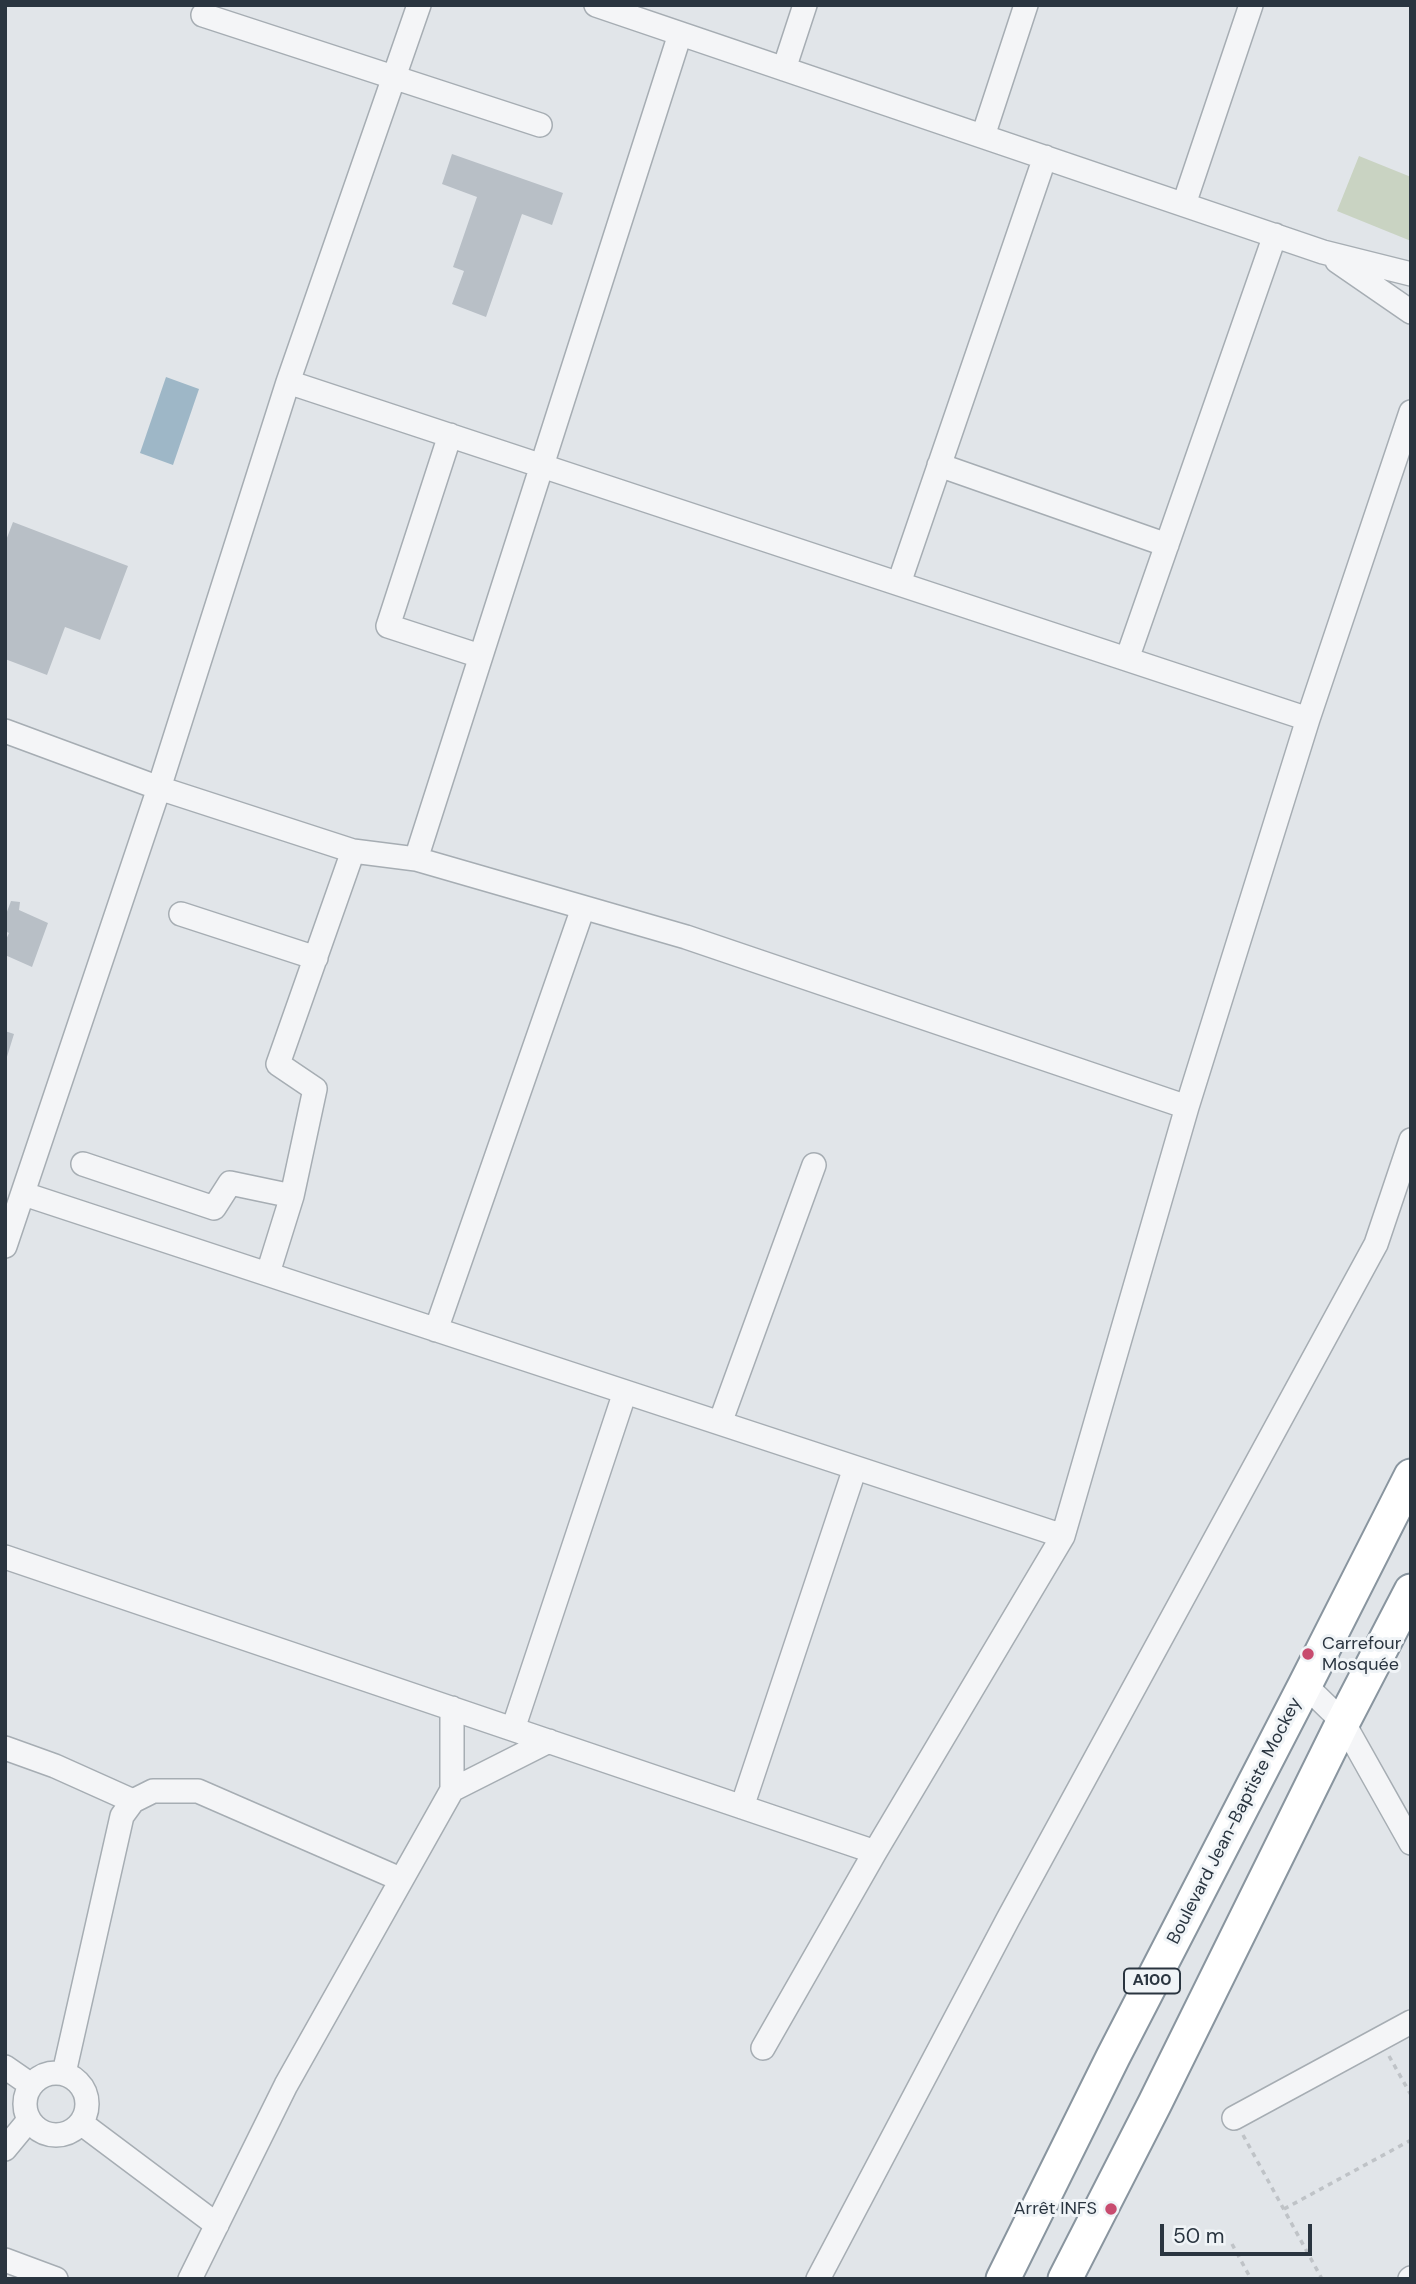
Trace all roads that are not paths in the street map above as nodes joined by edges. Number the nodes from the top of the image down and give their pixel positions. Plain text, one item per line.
1 (419, 5) edge
2 (596, 5) edge
3 (805, 5) edge
4 (1026, 5) edge
5 (1251, 5) edge
6 (203, 15) dead end
7 (680, 34) junction
8 (784, 69) junction
9 (394, 78) junction
10 (540, 125) dead end
11 (983, 136) junction
12 (1045, 158) junction
13 (1184, 204) junction
14 (1275, 235) junction
15 (1323, 252) junction
16 (1411, 274) edge
17 (1410, 310) edge
18 (288, 382) junction
19 (1411, 412) edge
20 (450, 435) junction
21 (541, 465) junction
22 (939, 465) junction
23 (1167, 545) junction
24 (899, 583) junction
25 (480, 656) junction
26 (1127, 659) junction
27 (1307, 719) junction
28 (5, 731) edge
29 (159, 788) junction
30 (353, 851) junction
31 (416, 859) junction
32 (583, 908) junction
33 (181, 914) dead end
34 (316, 958) junction
35 (1187, 1107) junction
36 (1411, 1140) edge
37 (83, 1164) dead end
38 (814, 1165) dead end
39 (24, 1194) junction
40 (292, 1196) junction
41 (5, 1246) edge
42 (268, 1273) junction
43 (436, 1330) junction
44 (625, 1392) junction
45 (720, 1423) junction
46 (855, 1468) junction
47 (1411, 1476) edge
48 (1063, 1536) junction
49 (5, 1557) edge
50 (1411, 1591) edge
51 (1306, 1685) junction
52 (452, 1709) junction
53 (1343, 1722) junction
54 (513, 1729) junction
55 (549, 1741) junction
56 (5, 1748) edge
57 (452, 1790) junction
58 (133, 1801) junction
59 (742, 1807) junction
60 (1411, 1843) edge
61 (875, 1852) junction
62 (400, 1879) junction
63 (1411, 2022) edge
64 (763, 2048) dead end
65 (5, 2067) edge
66 (64, 2073) junction
67 (31, 2085) junction
68 (1234, 2118) road end
69 (29, 2120) junction
70 (80, 2123) junction
71 (5, 2149) edge
72 (217, 2225) junction
73 (5, 2260) edge
74 (56, 2279) edge
75 (190, 2279) edge
76 (818, 2279) edge
77 (1003, 2279) edge
78 (1065, 2279) edge

1 - 9 street
2 - 7 street
3 - 8 street
4 - 11 street
5 - 13 street
6 - 9 street
7 - 8 street
7 - 21 street
8 - 11 street
9 - 10 street
9 - 18 street
11 - 12 street
12 - 13 street
12 - 22 street
13 - 14 street
14 - 15 street
14 - 23 street
15 - 16 street
15 - 17 street
18 - 20 street
18 - 29 street
19 - 27 street
20 - 21 street
20 - 25 street
21 - 24 street
21 - 25 street
22 - 23 street
22 - 24 street
23 - 26 street
24 - 26 street
25 - 31 street
26 - 27 street
27 - 35 street
28 - 29 street
29 - 30 street
29 - 39 street
30 - 31 street
30 - 34 street
31 - 32 street
32 - 35 street
32 - 43 street
33 - 34 street
34 - 40 street
35 - 48 street
36 - 76 street
37 - 40 street
38 - 45 street
39 - 41 street
39 - 42 street
40 - 42 street
42 - 43 street
43 - 44 street
44 - 45 street
44 - 54 street
45 - 46 street
46 - 48 street
46 - 59 street
47 - 51 highway, Boulevard Jean-Baptiste Mockey / A100
48 - 61 street
49 - 52 street
50 - 53 highway, A100
51 - 53 street
51 - 77 highway, Boulevard Jean-Baptiste Mockey / A100
52 - 54 street
52 - 57 street
53 - 60 street
53 - 78 highway, A100
54 - 55 street
55 - 57 street
55 - 59 street
56 - 58 street
57 - 62 street
58 - 62 street
58 - 66 street
59 - 61 street
61 - 64 street
62 - 72 street
63 - 68 street
65 - 67 street
66 - 67 street
66 - 70 street
67 - 69 street
69 - 70 street
69 - 71 street
70 - 72 street
72 - 75 street
73 - 74 street

